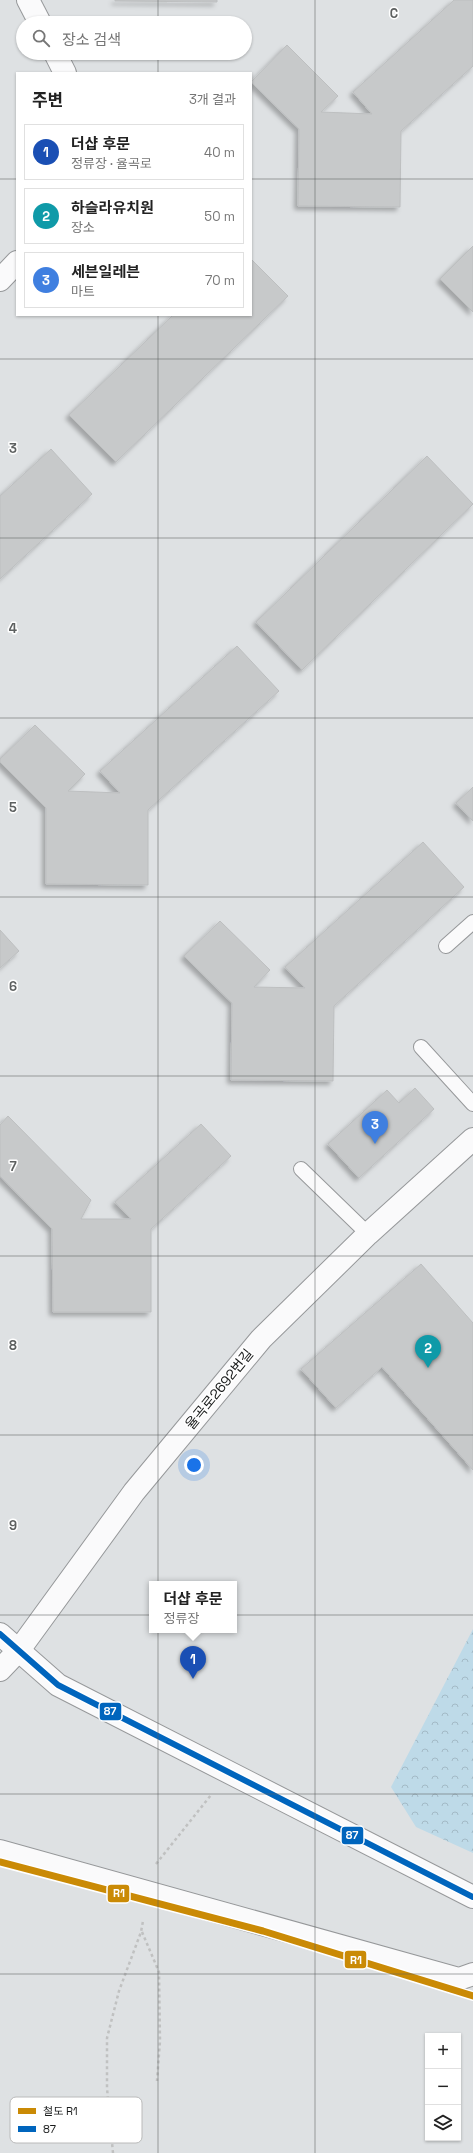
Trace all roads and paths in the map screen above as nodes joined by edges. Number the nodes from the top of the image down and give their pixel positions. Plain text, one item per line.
1 (28, 0) edge
2 (36, 16) edge
3 (58, 60) edge
4 (64, 72) edge
5 (16, 263) edge
6 (0, 280) edge
7 (473, 922) edge
8 (446, 946) dead end
9 (421, 1047) dead end
10 (473, 1104) edge
11 (473, 1139) edge
12 (301, 1169) dead end
13 (368, 1234) junction
14 (0, 1634) edge
15 (19, 1650) junction
16 (0, 1670) edge
17 (229, 1772) junction
18 (0, 1851) edge
19 (148, 1891) junction
20 (473, 1897) edge
21 (141, 1932) junction
22 (473, 1974) edge
23 (157, 2082) dead end
24 (108, 2097) edge
25 (112, 2143) edge
26 (113, 2153) edge

1 - 2 street
3 - 4 street
5 - 6 street
7 - 8 lane
9 - 10 lane
11 - 13 street, 율곡로2692번길
12 - 13 lane
13 - 15 street, 율곡로2692번길
14 - 15 street
15 - 16 street, 율곡로2692번길
15 - 17 street
17 - 19 path
17 - 20 street
18 - 19 street
19 - 21 path
19 - 22 street
21 - 23 path
21 - 24 path
25 - 26 path

